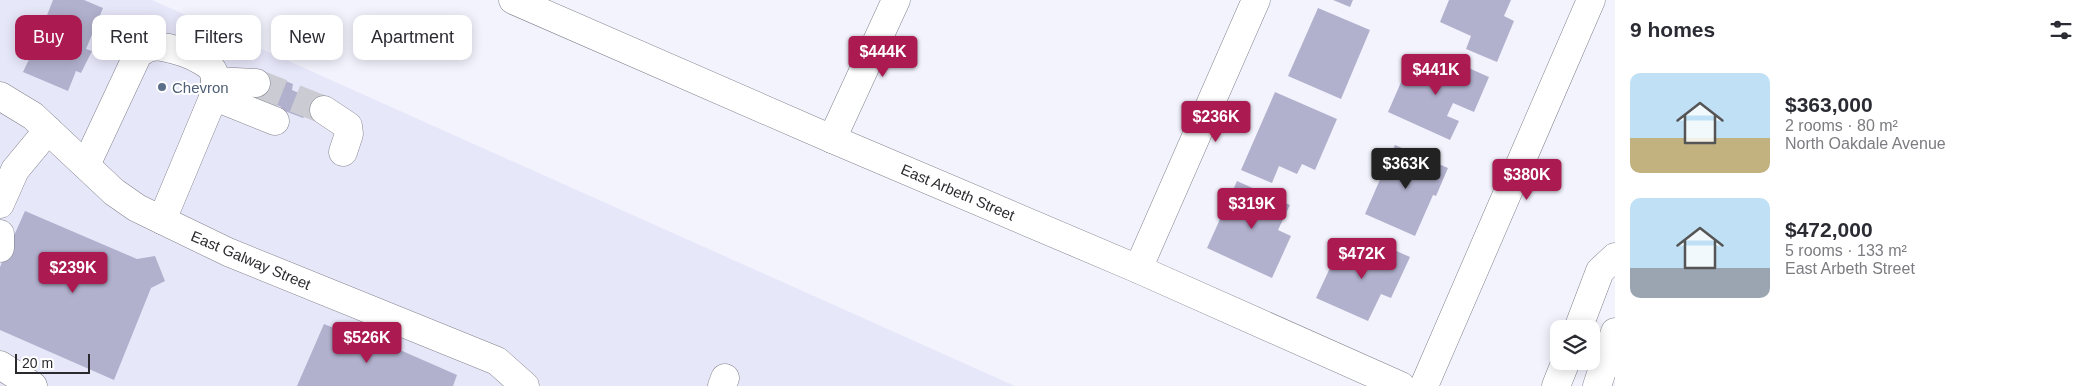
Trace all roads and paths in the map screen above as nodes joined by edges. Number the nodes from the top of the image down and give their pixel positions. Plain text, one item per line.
1 (513, 0) edge
2 (896, 0) edge
3 (1256, 0) edge
4 (1591, 0) edge
5 (544, 7) edge
6 (256, 84) tunnel mouth
7 (214, 89) junction
8 (0, 96) edge
9 (324, 110) tunnel mouth
10 (275, 121) dead end
11 (48, 130) junction
12 (832, 139) junction
13 (344, 152) dead end
14 (86, 165) junction
15 (0, 204) edge
16 (162, 220) junction
17 (0, 234) edge
18 (0, 248) edge
19 (1615, 257) edge
20 (1138, 269) junction
21 (1581, 320) edge
22 (1615, 332) edge
23 (0, 365) edge
24 (1562, 370) edge
25 (33, 386) edge
26 (526, 386) edge
27 (1401, 386) edge
28 (1424, 386) edge
29 (1556, 386) edge
30 (1597, 386) edge

1 - 5 street, East Arbeth Street
2 - 12 street
3 - 20 street
4 - 28 street
5 - 12 street, East Arbeth Street
6 - 7 street
7 - 10 street
7 - 14 street
7 - 16 street
8 - 11 street, East Galway Street
9 - 13 street
11 - 14 street, East Galway Street
11 - 15 street
12 - 20 street, East Arbeth Street
14 - 16 street, East Galway Street
16 - 26 street, East Galway Street
17 - 18 street
19 - 21 street
20 - 27 street, East Arbeth Street
22 - 30 street
23 - 25 street
24 - 29 street

